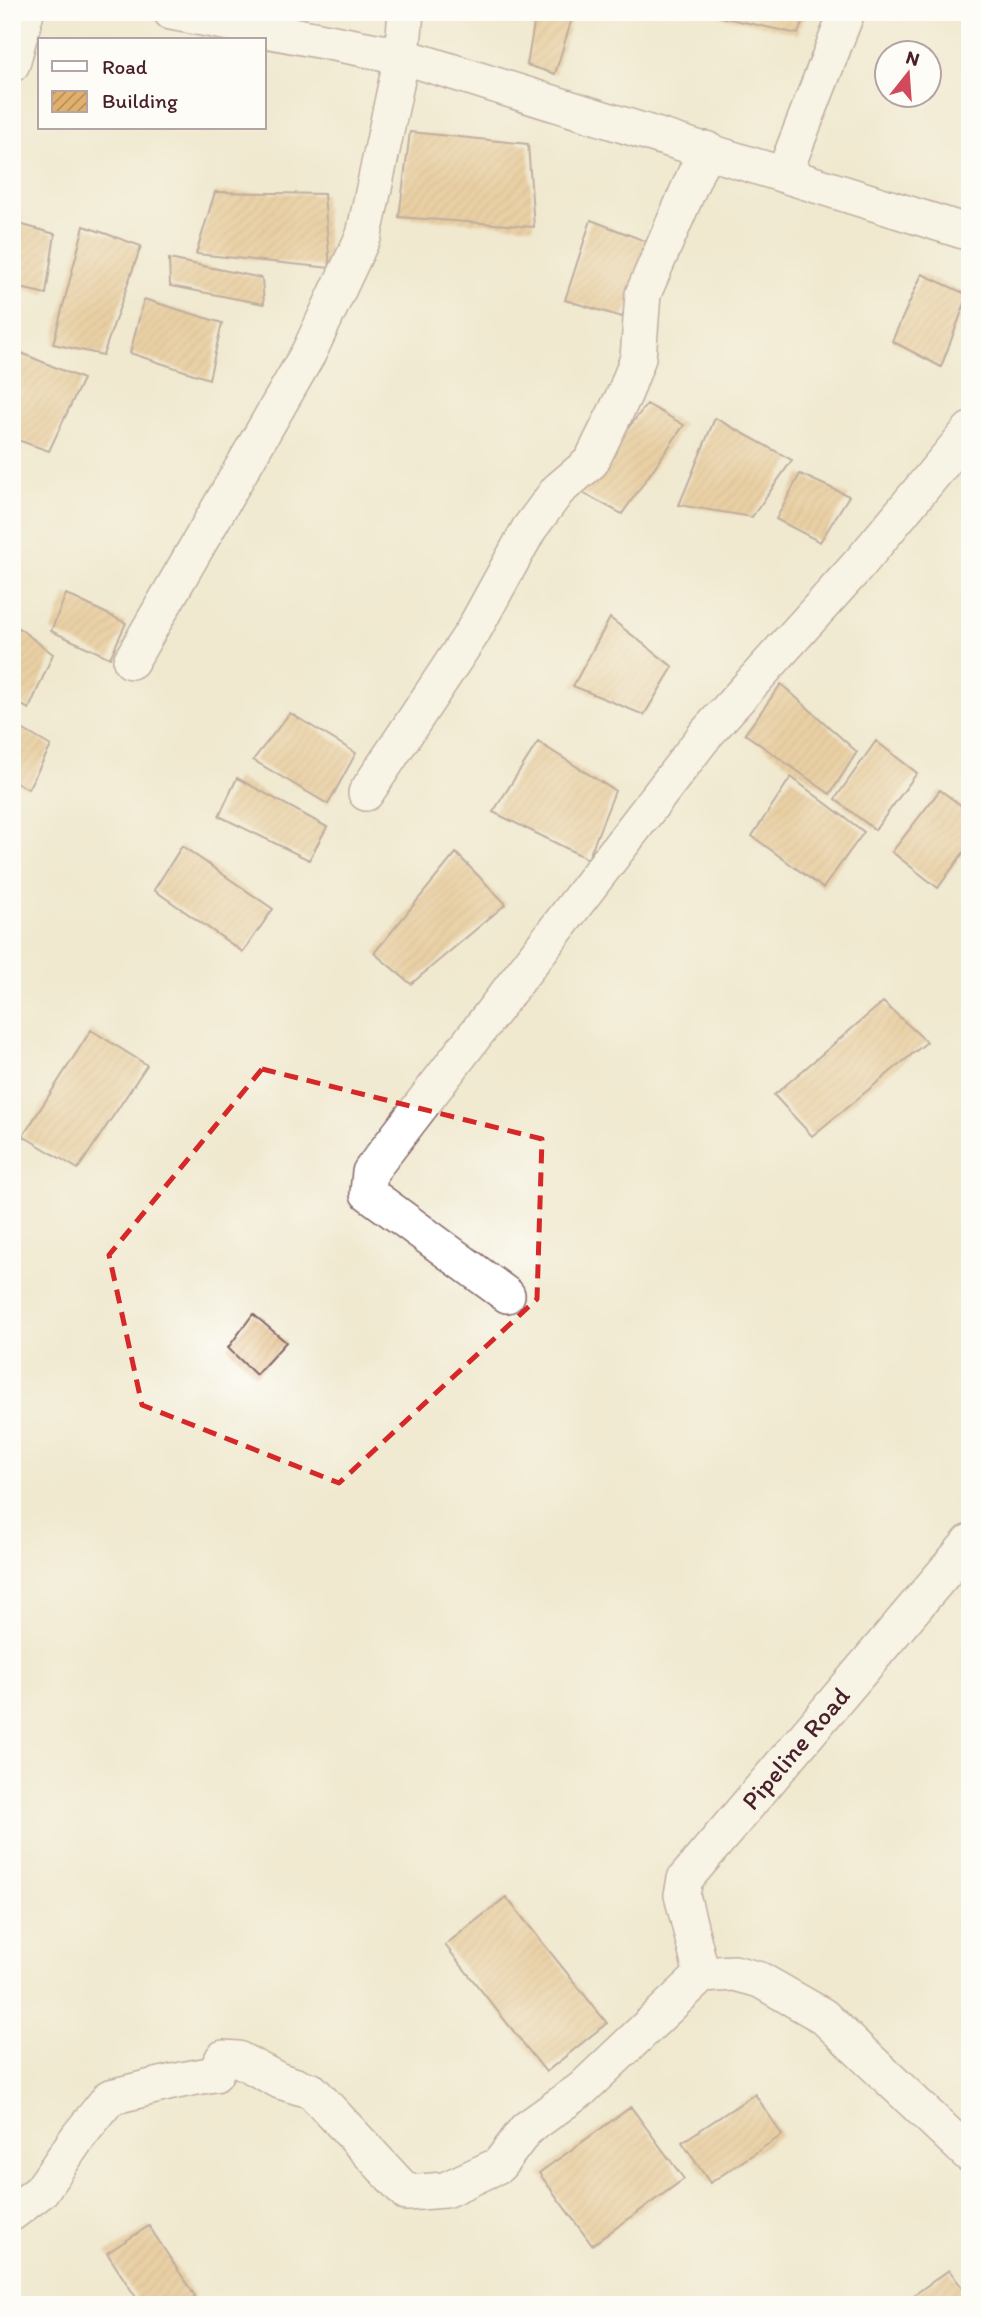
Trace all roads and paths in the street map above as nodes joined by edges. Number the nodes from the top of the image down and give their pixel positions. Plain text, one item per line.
1 (26, 12) edge
2 (171, 12) edge
3 (406, 12) edge
4 (847, 12) edge
5 (402, 56) junction
6 (12, 64) edge
7 (706, 149) junction
8 (784, 174) junction
9 (970, 233) edge
10 (970, 430) edge
11 (131, 661) dead end
12 (366, 793) dead end
13 (507, 1295) dead end
14 (970, 1542) edge
15 (702, 1975) junction
16 (970, 2155) edge
17 (12, 2213) edge

1 - 6 street
2 - 5 street
3 - 5 street
4 - 8 street
5 - 7 street
5 - 11 street
7 - 8 street
7 - 12 street
8 - 9 street
10 - 13 street
14 - 15 street, Pipeline Road
15 - 16 street
15 - 17 street

